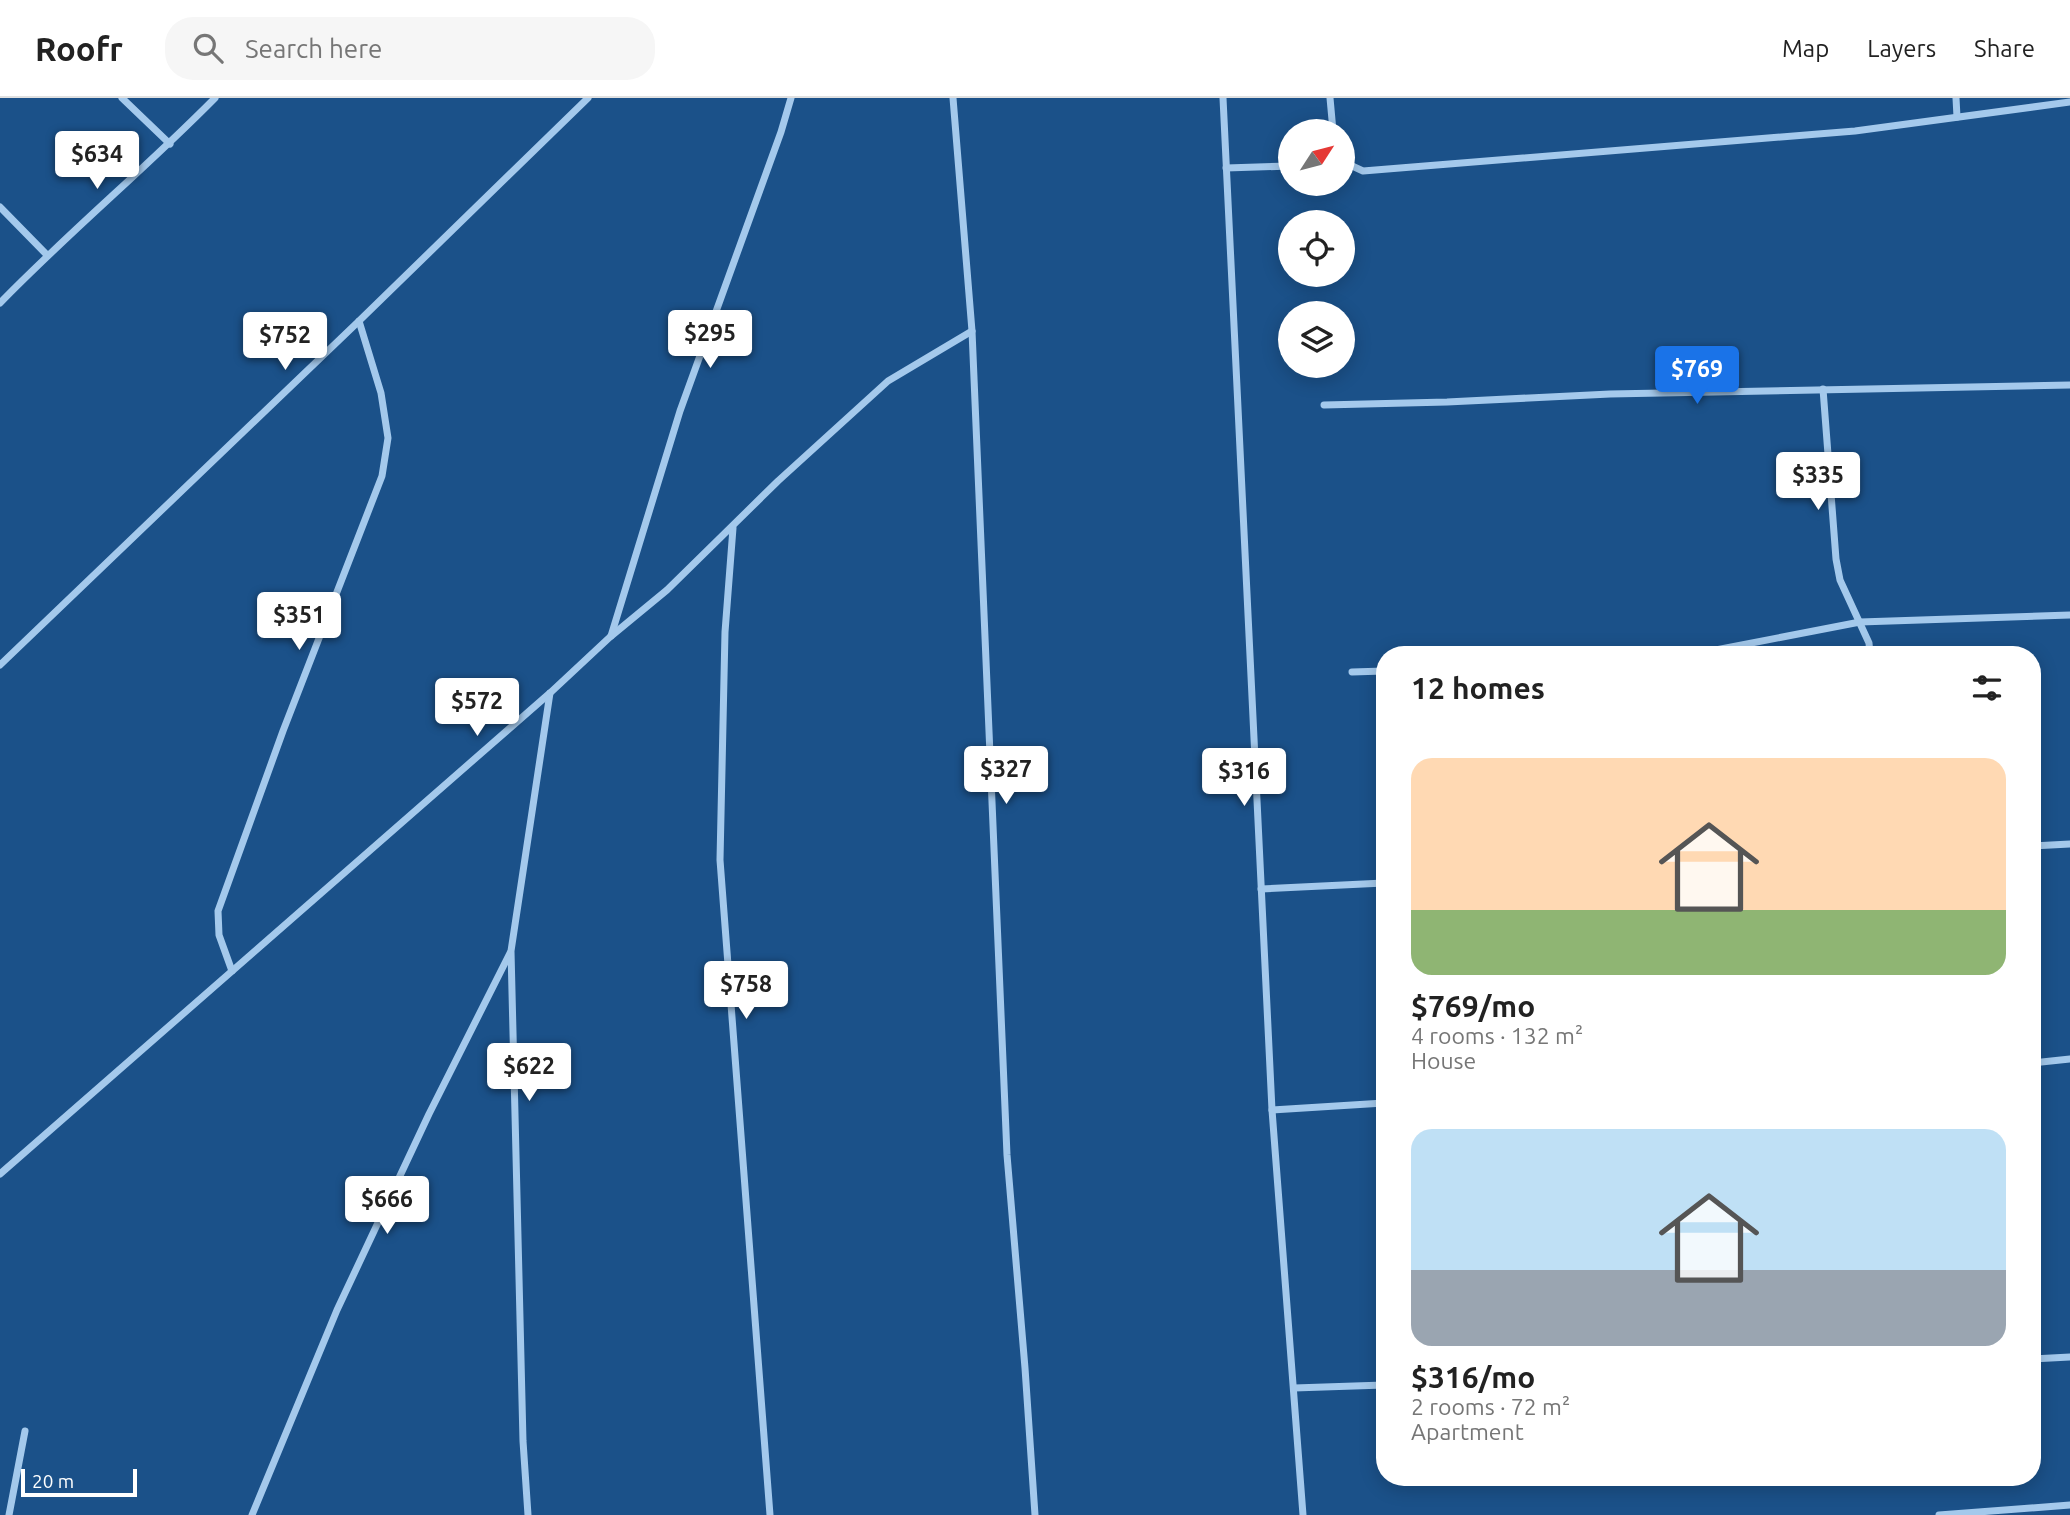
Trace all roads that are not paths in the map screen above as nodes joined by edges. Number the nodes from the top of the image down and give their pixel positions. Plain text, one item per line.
1 (122, 98) edge
2 (215, 98) edge
3 (588, 98) edge
4 (790, 98) edge
5 (953, 98) edge
6 (1223, 98) edge
7 (1330, 98) edge
8 (1956, 98) edge
9 (2070, 102) edge
10 (1957, 117) junction
11 (1332, 119) edge
12 (170, 144) junction
13 (1278, 166) edge
14 (1226, 168) junction
15 (1355, 168) edge
16 (0, 207) edge
17 (47, 255) junction
18 (0, 303) edge
19 (359, 321) junction
20 (972, 331) junction
21 (2070, 385) edge
22 (1823, 389) junction
23 (1325, 405) dead end
24 (733, 527) junction
25 (2070, 615) edge
26 (1860, 622) junction
27 (610, 637) junction
28 (1736, 646) edge
29 (1869, 646) edge
30 (0, 665) edge
31 (1376, 671) edge
32 (1352, 672) dead end
33 (550, 693) junction
34 (2070, 844) edge
35 (2041, 846) edge
36 (1376, 883) edge
37 (1262, 889) junction
38 (511, 951) junction
39 (232, 971) junction
40 (2070, 1059) edge
41 (2041, 1061) edge
42 (1376, 1104) edge
43 (1272, 1110) junction
44 (0, 1174) edge
45 (2070, 1357) edge
46 (2041, 1359) edge
47 (1376, 1385) edge
48 (1294, 1388) junction
49 (25, 1431) dead end
50 (2070, 1506) edge
51 (9, 1515) edge
52 (252, 1515) edge
53 (528, 1515) edge
54 (770, 1515) edge
55 (1035, 1515) edge
56 (1303, 1515) edge
57 (1939, 1515) edge

1 - 12 street
2 - 12 street
3 - 19 street
4 - 27 street
5 - 20 street
6 - 14 street
7 - 11 street
8 - 10 street
9 - 10 street
10 - 15 street
12 - 17 street
13 - 14 street
14 - 37 street
16 - 17 street
17 - 18 street
19 - 30 street
19 - 39 street
20 - 24 street
20 - 55 street
21 - 22 street
22 - 23 street
22 - 26 street
24 - 27 street
24 - 54 street
25 - 26 street
26 - 28 street
26 - 29 street
27 - 33 street
31 - 32 street
33 - 38 street
33 - 39 street
34 - 35 street
36 - 37 street
37 - 43 street
38 - 52 street
38 - 53 street
39 - 44 street
40 - 41 street
42 - 43 street
43 - 48 street
45 - 46 street
47 - 48 street
48 - 56 street
49 - 51 street
50 - 57 street

